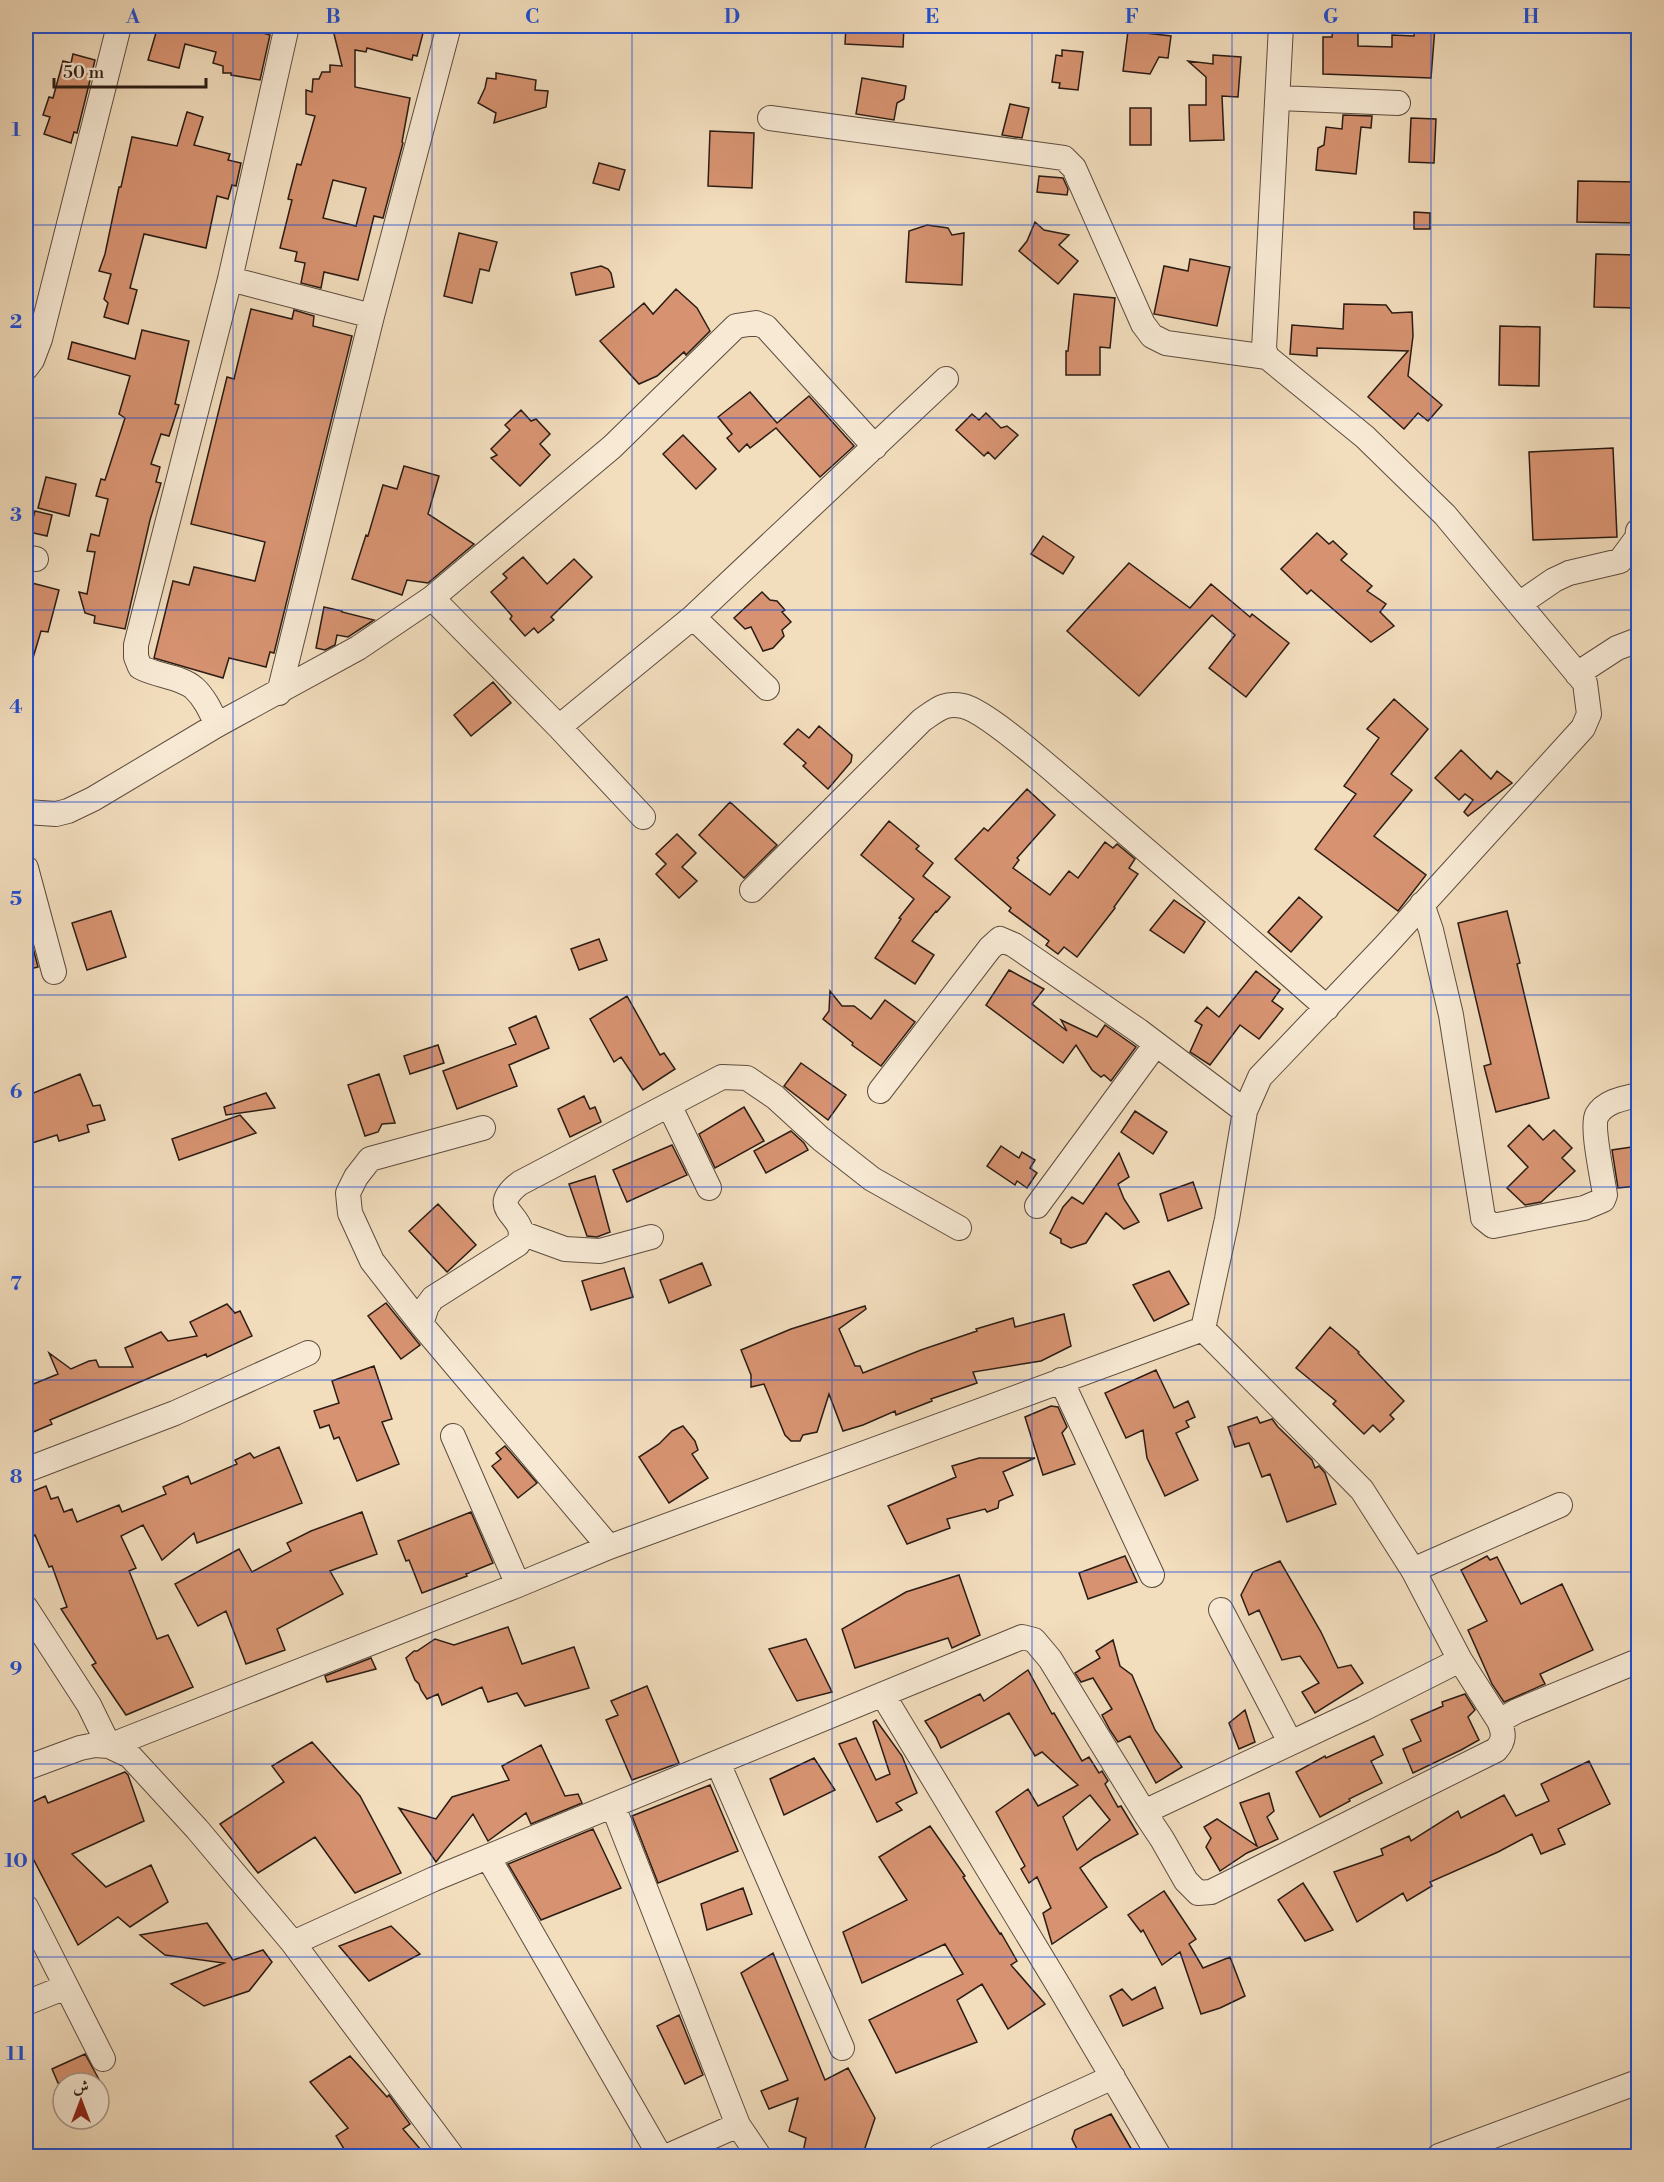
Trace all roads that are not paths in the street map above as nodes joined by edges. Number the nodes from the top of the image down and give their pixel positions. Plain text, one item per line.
1 (118, 26) edge
2 (287, 26) edge
3 (449, 26) edge
4 (1281, 26) edge
5 (1279, 98) junction
6 (1398, 103) dead end
7 (770, 118) dead end
8 (230, 279) junction
9 (372, 316) junction
10 (1267, 357) junction
11 (26, 368) edge
12 (946, 379) dead end
13 (875, 447) junction
14 (1638, 531) edge
15 (432, 598) junction
16 (1519, 604) junction
17 (693, 617) junction
18 (1638, 640) edge
19 (1577, 674) junction
20 (767, 688) dead end
21 (279, 693) junction
22 (217, 724) junction
23 (559, 727) junction
24 (26, 812) edge
25 (643, 817) dead end
26 (26, 868) edge
27 (752, 890) dead end
28 (1422, 904) junction
29 (54, 972) dead end
30 (1327, 1008) junction
31 (1156, 1044) junction
32 (880, 1091) dead end
33 (1638, 1095) edge
34 (669, 1105) junction
35 (1245, 1111) junction
36 (483, 1128) dead end
37 (709, 1188) dead end
38 (1037, 1206) dead end
39 (959, 1228) dead end
40 (521, 1233) junction
41 (651, 1236) dead end
42 (421, 1324) junction
43 (1203, 1329) junction
44 (308, 1353) dead end
45 (1061, 1380) junction
46 (453, 1436) dead end
47 (26, 1470) edge
48 (1560, 1505) dead end
49 (609, 1547) junction
50 (1413, 1570) junction
51 (1152, 1575) dead end
52 (518, 1585) junction
53 (26, 1608) edge
54 (1221, 1610) dead end
55 (1460, 1660) junction
56 (1638, 1661) edge
57 (883, 1695) junction
58 (1499, 1721) junction
59 (1290, 1742) junction
60 (108, 1746) junction
61 (718, 1763) junction
62 (26, 1768) edge
63 (613, 1806) junction
64 (1144, 1812) junction
65 (488, 1857) junction
66 (26, 1907) edge
67 (293, 1943) junction
68 (66, 1987) junction
69 (26, 2003) edge
70 (842, 2048) dead end
71 (103, 2059) dead end
72 (1113, 2077) junction
73 (1638, 2082) edge
74 (738, 2125) junction
75 (452, 2157) edge
76 (660, 2157) edge
77 (668, 2157) edge
78 (759, 2157) edge
79 (940, 2157) edge
80 (1159, 2157) edge
81 (1438, 2157) edge

1 - 11 street
2 - 8 street
3 - 9 street
4 - 5 street
5 - 6 street
5 - 10 street
7 - 10 street
8 - 9 street
8 - 22 street
9 - 21 street
10 - 16 street
12 - 13 street
13 - 15 street
13 - 17 street
14 - 16 street
15 - 21 street
15 - 23 street
16 - 19 street
17 - 20 street
17 - 23 street
18 - 19 street
19 - 28 street
21 - 22 street
22 - 24 street
23 - 25 street
26 - 29 street
27 - 30 street
28 - 30 street
28 - 33 street
30 - 35 street
31 - 32 street
31 - 35 street
31 - 38 street
34 - 37 street
34 - 39 street
34 - 40 street
35 - 43 street
36 - 42 street
40 - 41 street
40 - 42 street
42 - 49 street
43 - 45 street
43 - 50 street
44 - 47 street
45 - 49 street
45 - 51 street
46 - 52 street
48 - 50 street
49 - 52 street
50 - 55 street
52 - 60 street
53 - 60 street
54 - 59 street
55 - 58 street
55 - 59 street
56 - 58 street
57 - 61 street
57 - 64 street
57 - 72 street
58 - 64 street
59 - 64 street
60 - 62 street
60 - 67 street
61 - 63 street
61 - 70 street
63 - 65 street
63 - 74 street
65 - 67 street
65 - 76 street
66 - 68 street
67 - 75 street
68 - 69 street
68 - 71 street
72 - 79 street
72 - 80 street
73 - 81 street
74 - 77 street
74 - 78 street

